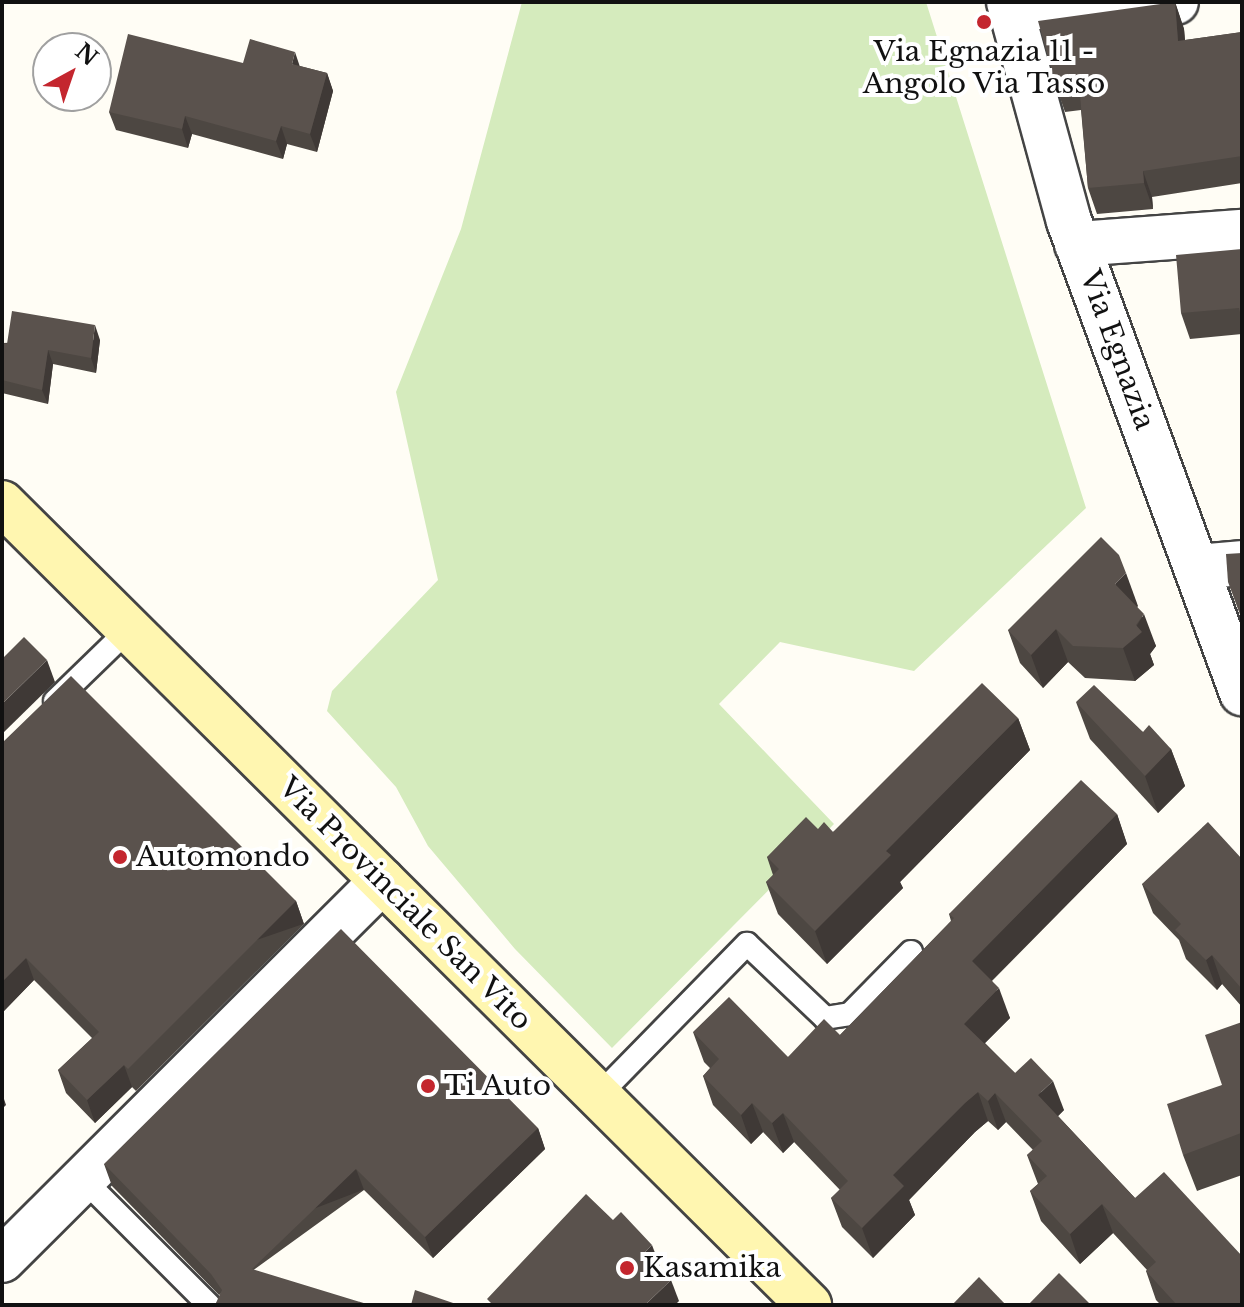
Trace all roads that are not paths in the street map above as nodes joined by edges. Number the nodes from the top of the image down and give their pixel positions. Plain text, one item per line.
1 (1176, 2) edge
2 (1010, 5) edge
3 (1242, 232) edge
4 (1077, 244) junction
5 (2, 503) edge
6 (1242, 563) edge
7 (1197, 567) junction
8 (129, 629) junction
9 (1242, 693) edge
10 (44, 713) edge
11 (382, 881) junction
12 (911, 952) dead end
13 (598, 1096) junction
14 (83, 1179) junction
15 (2, 1260) edge
16 (209, 1305) edge
17 (809, 1305) edge

1 - 2 street
2 - 4 street, Via Egnazia
3 - 4 street
4 - 7 street, Via Egnazia
5 - 8 main road, Via Provinciale San Vito
6 - 7 street
7 - 9 street, Via Egnazia
8 - 10 lane
8 - 11 main road, Via Provinciale San Vito
11 - 13 main road, Via Provinciale San Vito
11 - 14 street
12 - 13 lane
13 - 17 main road, Via Provinciale San Vito
14 - 15 street
14 - 16 lane

